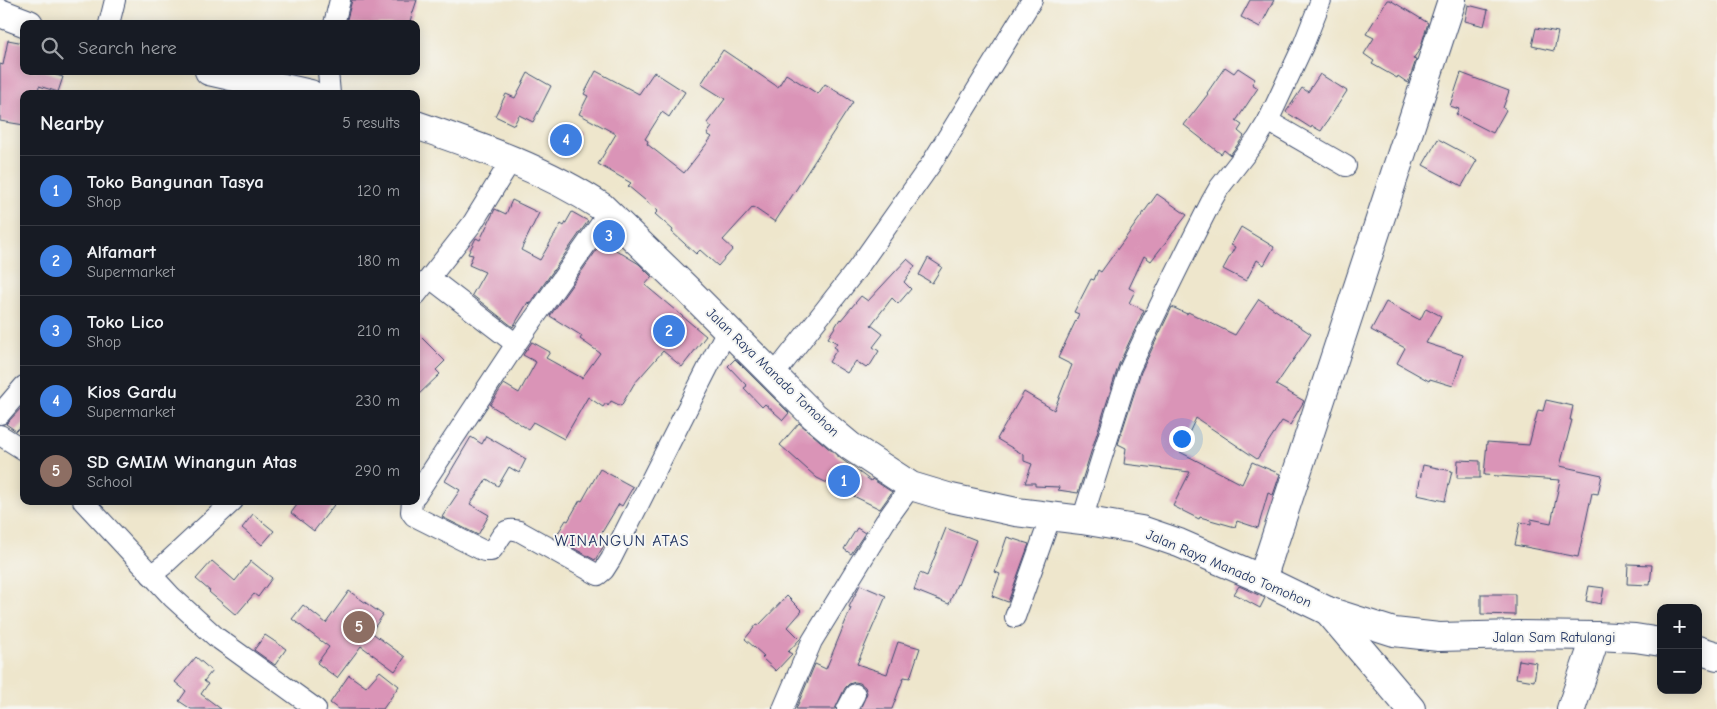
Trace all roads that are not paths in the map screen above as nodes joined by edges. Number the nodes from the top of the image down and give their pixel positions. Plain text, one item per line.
1 (115, 0) edge
2 (340, 0) edge
3 (1032, 0) edge
4 (1322, 0) edge
5 (1452, 0) edge
6 (0, 13) edge
7 (110, 20) edge
8 (335, 20) edge
9 (20, 21) edge
10 (222, 75) edge
11 (328, 75) edge
12 (271, 90) edge
13 (330, 90) edge
14 (1268, 121) junction
15 (420, 125) edge
16 (512, 159) junction
17 (1346, 166) dead end
18 (609, 212) junction
19 (430, 278) junction
20 (420, 290) edge
21 (727, 330) junction
22 (516, 344) junction
23 (773, 376) junction
24 (20, 391) edge
25 (0, 414) edge
26 (0, 435) edge
27 (20, 448) edge
28 (420, 486) edge
29 (911, 486) junction
30 (87, 505) edge
31 (229, 505) edge
32 (410, 505) edge
33 (1051, 516) junction
34 (1082, 520) junction
35 (151, 575) junction
36 (1262, 579) junction
37 (1328, 611) junction
38 (1015, 617) dead end
39 (1596, 636) junction
40 (1448, 637) joint
41 (1657, 641) edge
42 (1702, 651) edge
43 (1717, 656) edge
44 (316, 709) edge
45 (783, 709) edge
46 (1411, 709) edge
47 (1571, 709) edge

1 - 7 street
2 - 8 street
3 - 23 street
4 - 14 street
5 - 36 main road
6 - 9 main road
10 - 12 main road
11 - 13 street
14 - 17 street
14 - 34 street
15 - 16 main road, Jalan Raya Manado Tomohon
16 - 18 main road, Jalan Raya Manado Tomohon
16 - 19 street
18 - 21 main road, Jalan Raya Manado Tomohon
18 - 22 street
19 - 20 street
19 - 22 street
21 - 23 main road, Jalan Raya Manado Tomohon
21 - 32 street
22 - 28 street
23 - 29 main road, Jalan Raya Manado Tomohon
24 - 25 street
26 - 27 street
29 - 33 main road, Jalan Raya Manado Tomohon
29 - 45 street
30 - 35 street
31 - 35 street
33 - 34 main road, Jalan Raya Manado Tomohon
33 - 38 street
34 - 36 main road, Jalan Raya Manado Tomohon
35 - 44 street
36 - 37 main road, Jalan Raya Manado Tomohon
37 - 40 main road, Jalan Raya Manado Tomohon
37 - 46 main road
39 - 40 main road, Jalan Sam Ratulangi
39 - 41 main road, Jalan Sam Ratulangi
39 - 47 main road
42 - 43 main road

